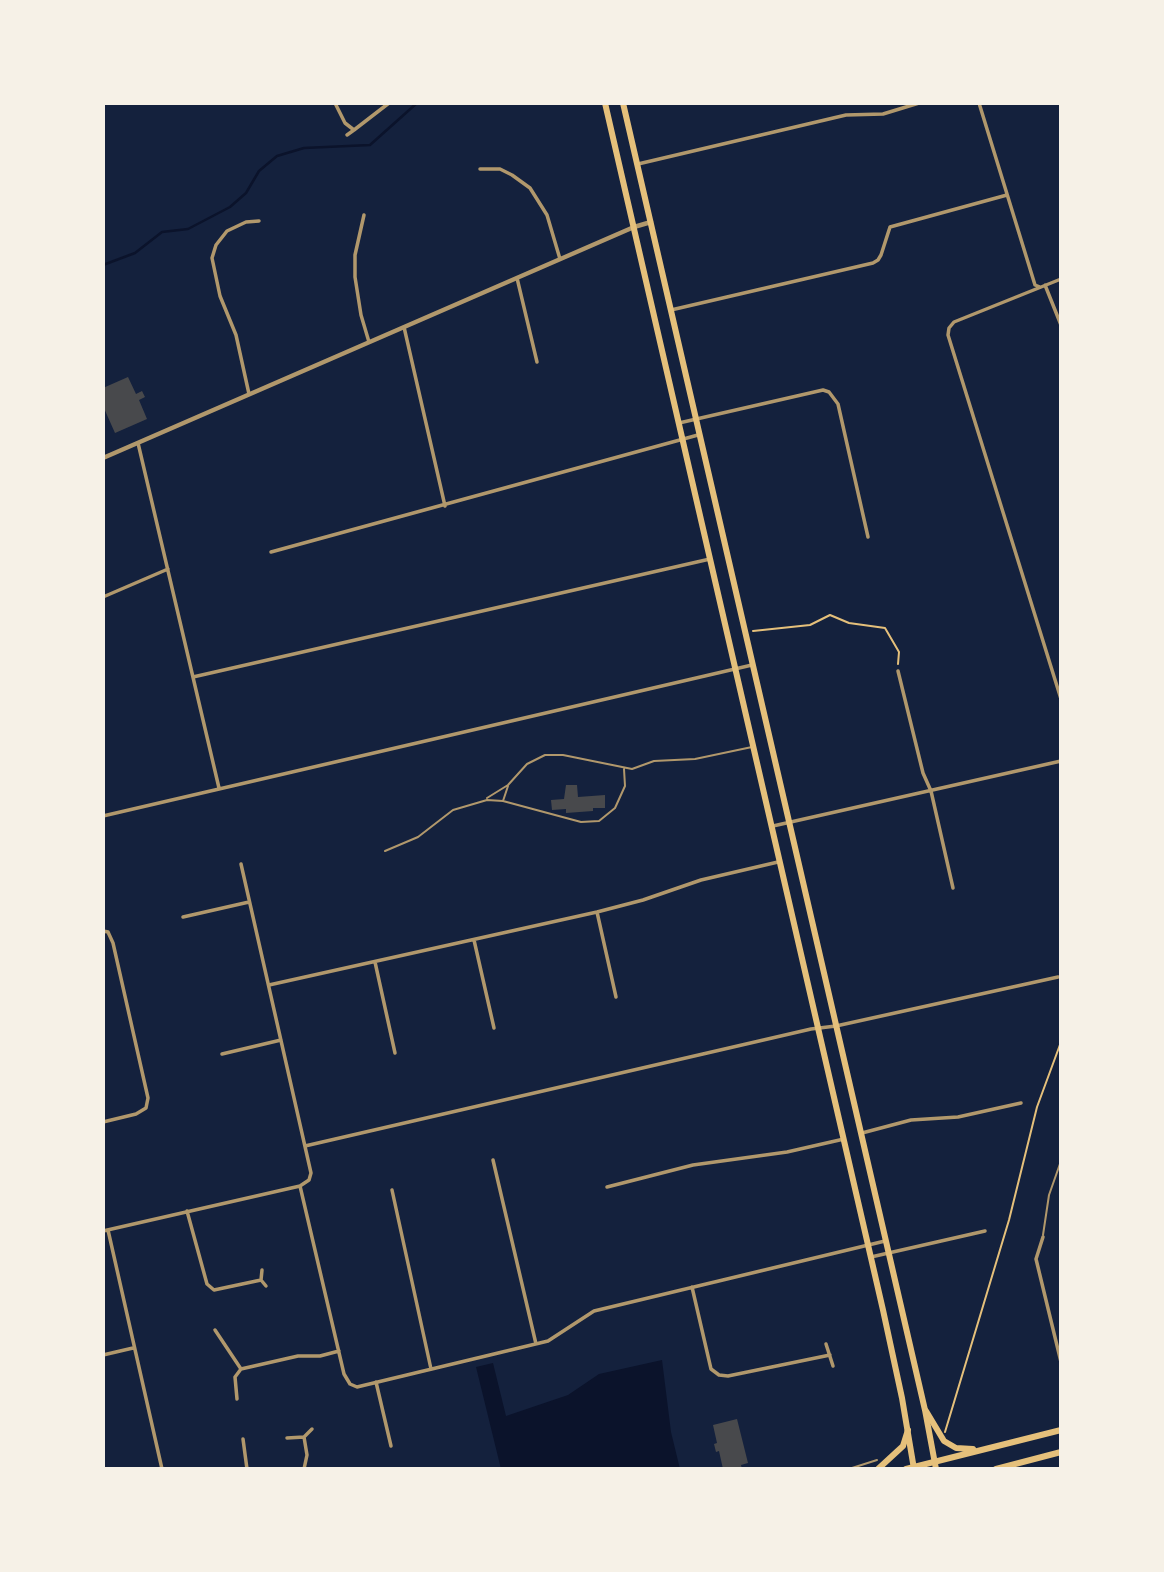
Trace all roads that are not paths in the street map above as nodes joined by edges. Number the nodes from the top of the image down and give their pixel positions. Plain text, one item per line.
1 (335, 103) edge
2 (389, 103) edge
3 (606, 103) edge
4 (624, 103) edge
5 (919, 103) edge
6 (979, 103) edge
7 (354, 130) junction
8 (347, 135) dead end
9 (638, 164) junction
10 (480, 169) dead end
11 (1007, 194) junction
12 (364, 215) dead end
13 (259, 221) dead end
14 (651, 222) junction
15 (634, 227) junction
16 (560, 259) junction
17 (517, 278) junction
18 (1061, 279) edge
19 (1043, 286) junction
20 (671, 310) junction
21 (1061, 325) edge
22 (404, 327) junction
23 (369, 342) junction
24 (537, 362) dead end
25 (250, 394) junction
26 (696, 420) junction
27 (679, 424) junction
28 (700, 435) junction
29 (683, 439) junction
30 (138, 443) junction
31 (103, 458) edge
32 (445, 506) junction
33 (868, 537) dead end
34 (271, 552) dead end
35 (710, 559) junction
36 (168, 569) junction
37 (103, 597) edge
38 (753, 665) junction
39 (736, 669) junction
40 (898, 671) road end
41 (193, 677) junction
42 (1061, 699) edge
43 (753, 747) junction
44 (1061, 761) edge
45 (624, 768) junction
46 (508, 785) junction
47 (219, 788) junction
48 (931, 791) junction
49 (483, 800) junction
50 (503, 801) junction
51 (103, 816) edge
52 (789, 822) junction
53 (772, 827) junction
54 (385, 851) dead end
55 (780, 861) junction
56 (241, 864) dead end
57 (954, 888) dead end
58 (250, 902) junction
59 (597, 912) junction
60 (183, 917) dead end
61 (103, 931) edge
62 (474, 940) junction
63 (375, 962) junction
64 (1058, 977) dead end
65 (268, 985) junction
66 (616, 997) dead end
67 (836, 1026) junction
68 (818, 1027) junction
69 (494, 1028) dead end
70 (281, 1040) junction
71 (395, 1053) dead end
72 (222, 1054) dead end
73 (1021, 1103) dead end
74 (103, 1122) edge
75 (861, 1133) junction
76 (844, 1139) junction
77 (305, 1146) junction
78 (494, 1160) dead end
79 (1061, 1161) edge
80 (300, 1186) junction
81 (607, 1187) dead end
82 (392, 1190) dead end
83 (187, 1212) junction
84 (106, 1231) edge
85 (985, 1231) dead end
86 (1043, 1237) joint
87 (885, 1241) junction
88 (868, 1245) junction
89 (888, 1253) junction
90 (871, 1257) junction
91 (262, 1270) dead end
92 (261, 1280) junction
93 (266, 1286) dead end
94 (692, 1287) junction
95 (215, 1330) dead end
96 (536, 1344) junction
97 (826, 1344) dead end
98 (133, 1348) junction
99 (339, 1352) junction
100 (830, 1354) junction
101 (103, 1355) edge
102 (1061, 1362) edge
103 (834, 1366) dead end
104 (241, 1369) junction
105 (431, 1369) junction
106 (376, 1382) junction
107 (237, 1399) dead end
108 (925, 1410) junction
109 (312, 1429) dead end
110 (908, 1429) junction
111 (1061, 1430) edge
112 (304, 1437) junction
113 (243, 1438) dead end
114 (287, 1438) dead end
115 (391, 1446) dead end
116 (980, 1450) junction
117 (1061, 1451) edge
118 (877, 1460) dead end
119 (935, 1465) edge
120 (1007, 1467) edge
121 (911, 1468) edge
122 (162, 1469) edge
123 (247, 1469) edge
124 (304, 1469) edge
125 (851, 1469) edge
126 (878, 1469) edge
127 (996, 1469) edge

1 - 7 street
2 - 7 street
3 - 15 main road
4 - 9 main road
5 - 9 street
6 - 11 street
7 - 8 street
9 - 14 main road
10 - 16 street
11 - 19 street
11 - 20 street
12 - 23 street
13 - 25 street
14 - 15 street
14 - 20 main road
15 - 16 street
15 - 27 main road
16 - 17 street
17 - 22 street
17 - 24 street
18 - 19 street
19 - 21 street
19 - 42 street
20 - 26 main road
22 - 23 street
22 - 32 street
23 - 25 street
25 - 30 street
26 - 27 street
26 - 28 main road
26 - 33 street
27 - 29 main road
28 - 29 street
28 - 38 main road
29 - 32 street
29 - 35 main road
30 - 31 street
30 - 36 street
32 - 34 street
35 - 39 main road
35 - 41 street
36 - 37 street
36 - 41 street
38 - 39 street
38 - 52 main road
39 - 43 main road
39 - 47 street
40 - 48 street
41 - 47 street
43 - 45 lane
43 - 53 main road
44 - 48 street
45 - 46 lane
45 - 50 lane
46 - 49 lane
46 - 50 lane
47 - 51 street
48 - 52 street
48 - 57 street
49 - 50 lane
49 - 54 lane
52 - 53 street
52 - 67 main road
53 - 55 main road
55 - 59 street
55 - 68 main road
56 - 58 street
58 - 60 street
58 - 65 street
59 - 62 street
59 - 66 street
61 - 74 street
62 - 63 street
62 - 69 street
63 - 65 street
63 - 71 street
64 - 67 street
65 - 70 street
67 - 68 street
67 - 75 main road
68 - 76 main road
68 - 77 street
70 - 72 street
70 - 77 street
73 - 75 street
75 - 87 main road
76 - 81 street
76 - 88 main road
77 - 80 street
78 - 96 street
79 - 86 lane
80 - 83 street
80 - 99 street
82 - 105 street
83 - 84 street
83 - 92 street
84 - 98 street
85 - 89 street
86 - 102 street
87 - 88 street
87 - 89 main road
88 - 90 main road
88 - 94 street
89 - 90 street
89 - 108 main road
90 - 110 main road
91 - 92 street
92 - 93 street
94 - 96 street
94 - 100 street
95 - 104 street
96 - 105 street
97 - 100 street
98 - 101 street
98 - 122 street
99 - 104 street
99 - 106 street
100 - 103 street
104 - 107 street
105 - 106 street
106 - 115 street
108 - 116 main road
108 - 119 main road
109 - 112 street
110 - 121 main road
110 - 126 main road
111 - 116 main road
112 - 114 street
112 - 124 street
113 - 123 street
116 - 119 main road
117 - 120 main road
118 - 125 lane
119 - 121 main road
120 - 127 main road

